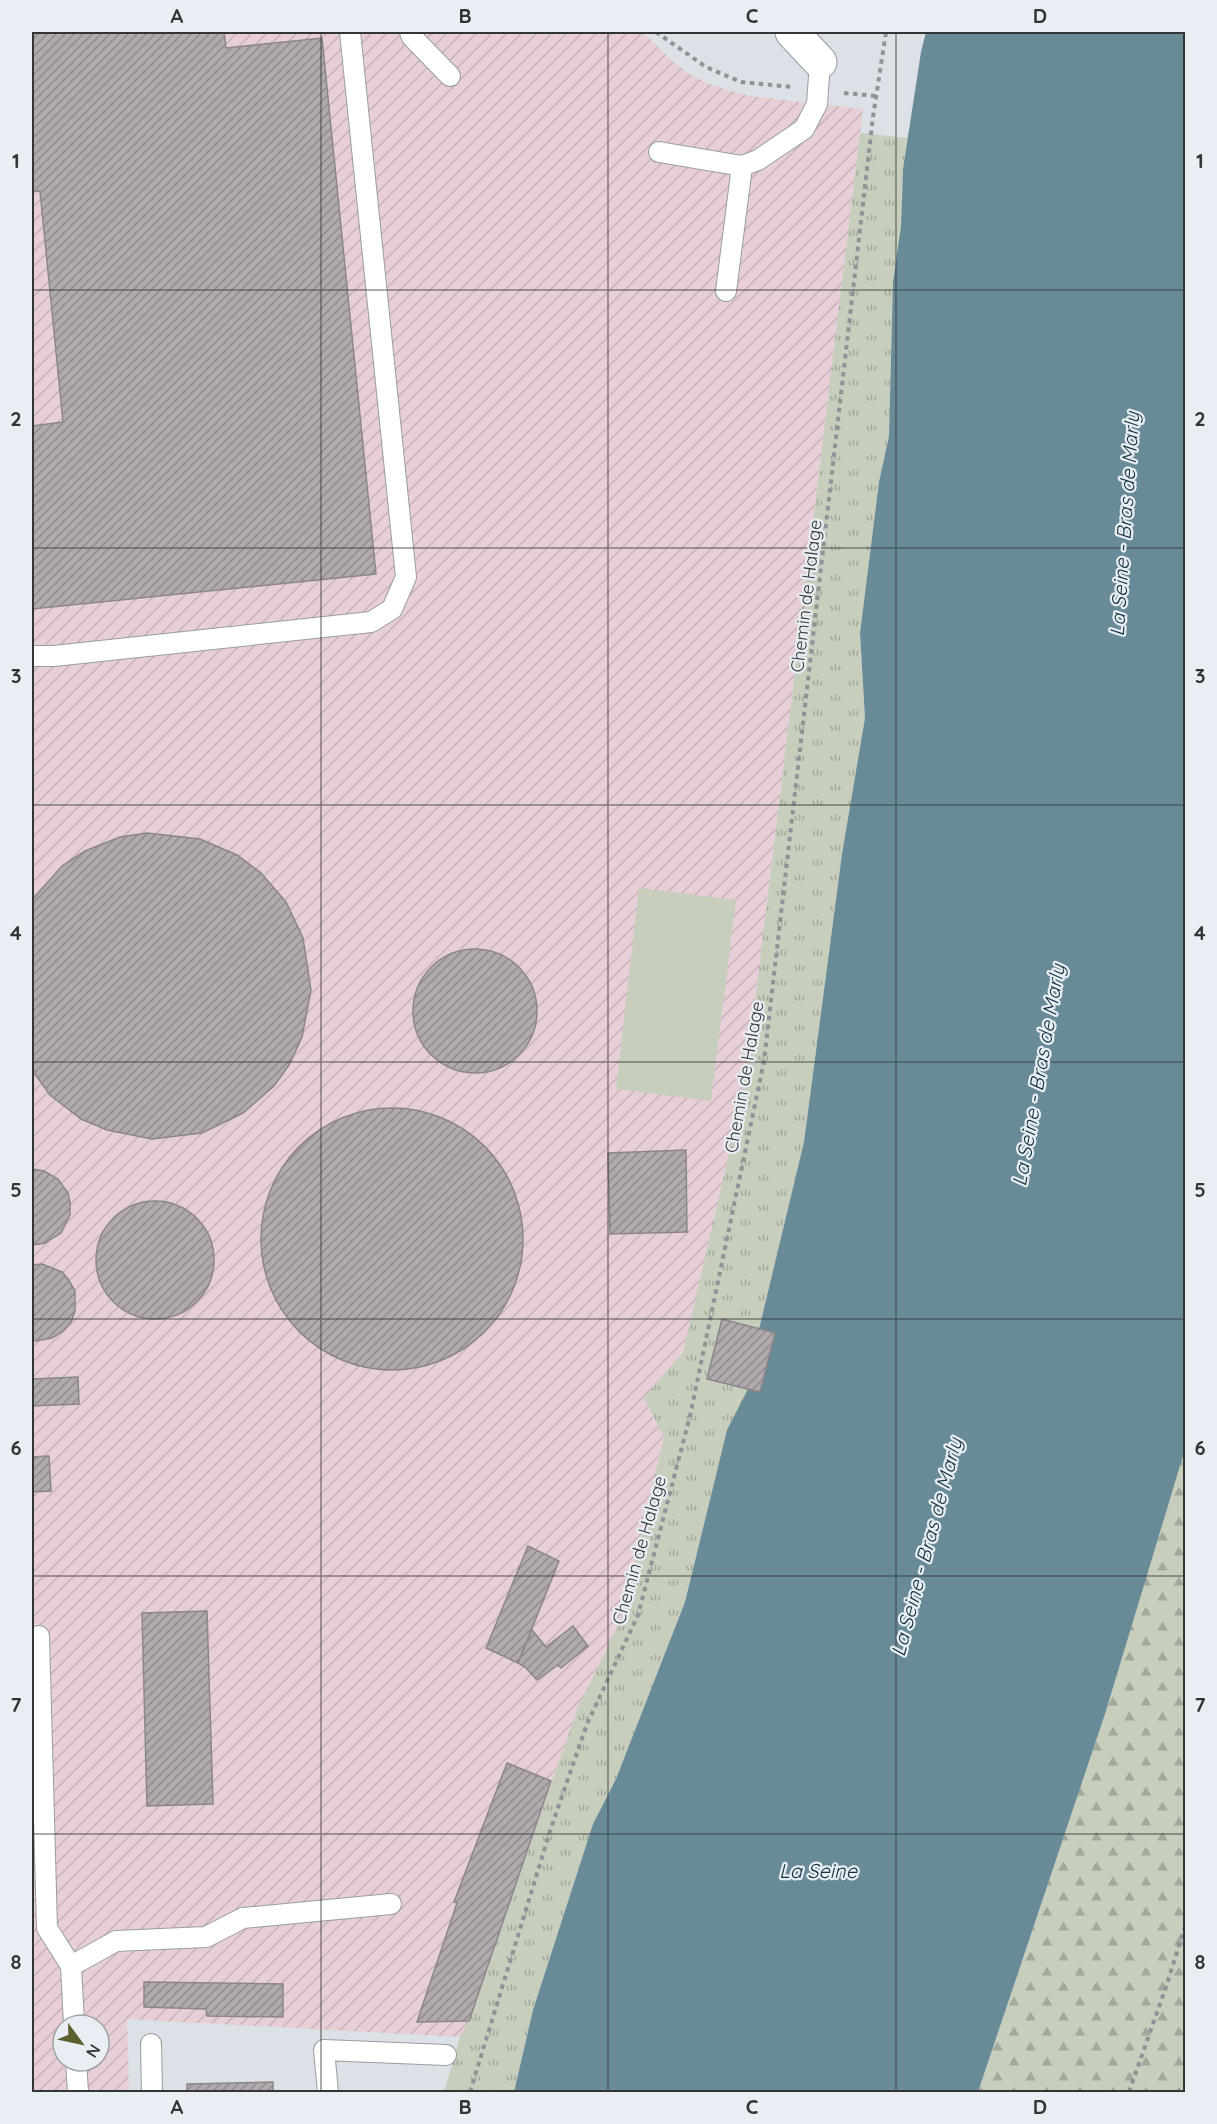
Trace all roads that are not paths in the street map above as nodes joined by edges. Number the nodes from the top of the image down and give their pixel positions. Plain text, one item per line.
1 (350, 32) edge
2 (410, 32) edge
3 (792, 32) edge
4 (450, 76) dead end
5 (819, 76) joint
6 (658, 152) dead end
7 (742, 166) junction
8 (726, 291) dead end
9 (32, 656) edge
10 (39, 1636) dead end
11 (391, 1904) dead end
12 (71, 1966) junction
13 (73, 2013) edge
14 (151, 2044) dead end
15 (446, 2055) dead end
16 (77, 2073) edge
17 (78, 2092) edge
18 (152, 2092) edge
19 (328, 2092) edge

1 - 9 lane
2 - 4 lane
3 - 5 street
5 - 7 lane
6 - 7 lane
7 - 8 lane
10 - 12 lane
11 - 12 lane
12 - 13 lane
14 - 18 lane
15 - 19 lane
16 - 17 lane

